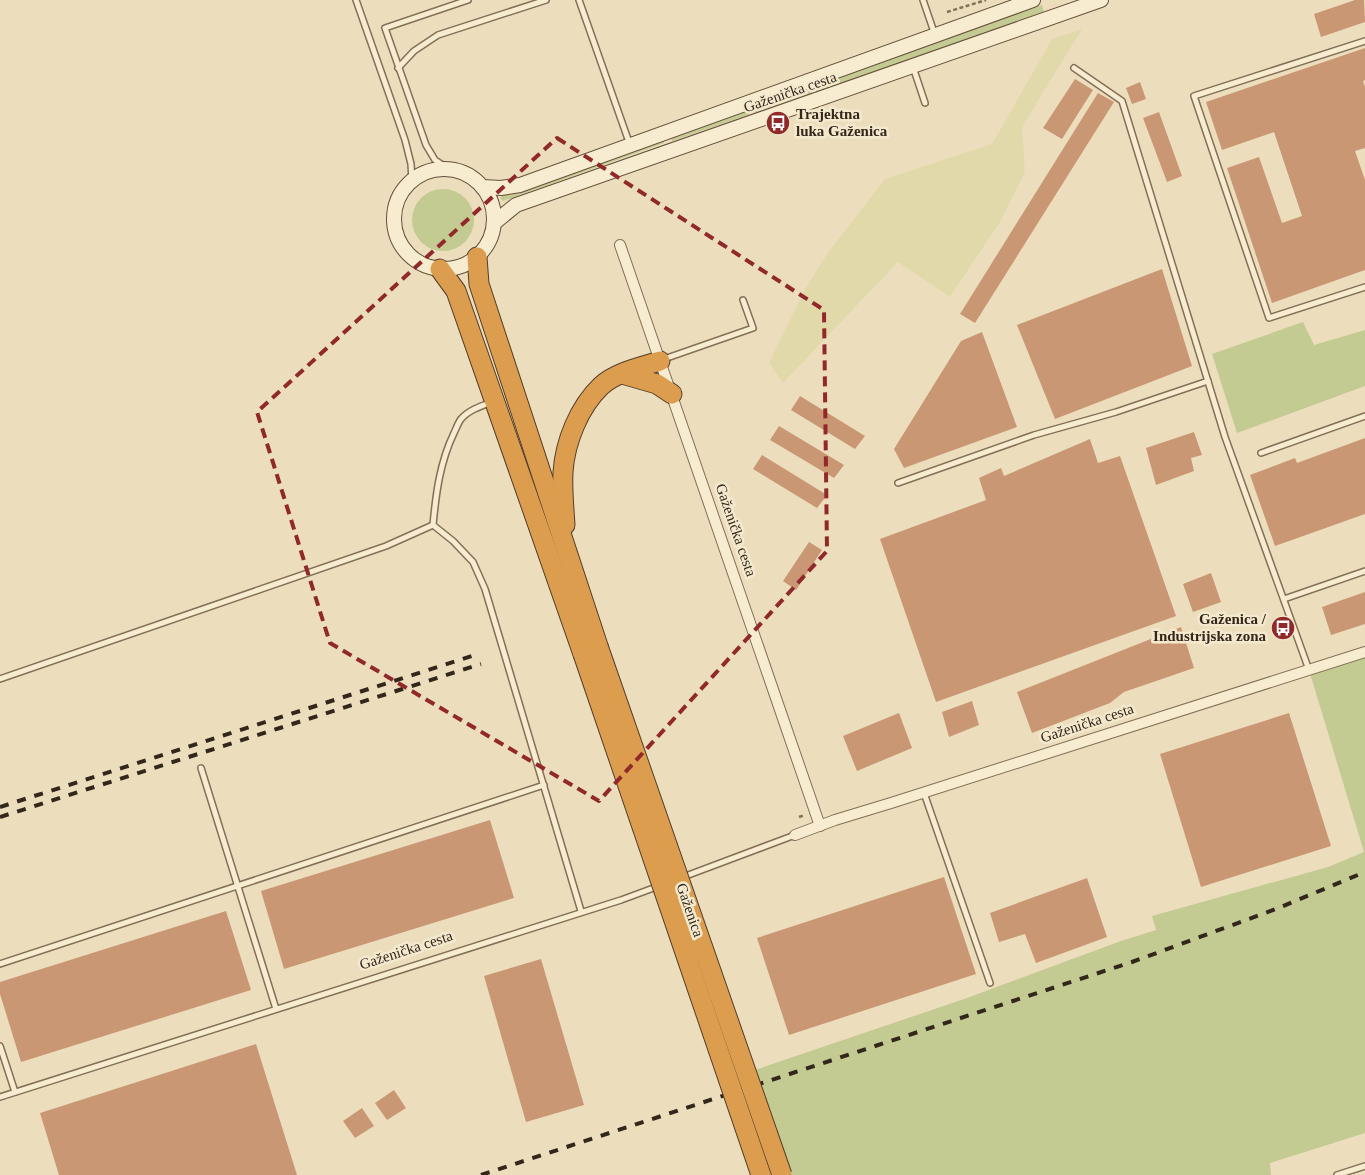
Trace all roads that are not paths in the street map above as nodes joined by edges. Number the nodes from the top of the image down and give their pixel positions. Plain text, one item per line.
1 (356, 0) edge
2 (468, 0) edge
3 (546, 0) edge
4 (579, 0) edge
5 (922, 0) edge
6 (1033, 0) edge
7 (1101, 0) edge
8 (1082, 3) edge
9 (935, 35) junction
10 (1365, 40) edge
11 (912, 66) junction
12 (398, 68) junction
13 (1074, 68) dead end
14 (925, 103) dead end
15 (630, 145) junction
16 (449, 169) junction
17 (412, 181) junction
18 (483, 187) junction
19 (494, 223) junction
20 (620, 245) dead end
21 (477, 257) junction
22 (440, 269) junction
23 (1365, 287) edge
24 (743, 300) dead end
25 (660, 361) junction
26 (622, 374) junction
27 (1208, 381) junction
28 (672, 394) junction
29 (495, 401) junction
30 (1365, 416) edge
31 (1262, 453) dead end
32 (898, 483) dead end
33 (432, 525) junction
34 (565, 546) junction
35 (1365, 571) edge
36 (1284, 600) junction
37 (590, 650) junction
38 (1365, 652) edge
39 (1309, 670) junction
40 (0, 679) edge
41 (201, 768) dead end
42 (544, 785) junction
43 (924, 793) junction
44 (820, 826) junction
45 (795, 835) joint
46 (239, 885) junction
47 (582, 911) junction
48 (0, 964) edge
49 (990, 983) dead end
50 (276, 1008) junction
51 (0, 1046) edge
52 (15, 1092) junction
53 (0, 1097) edge
54 (1365, 1166) edge
55 (761, 1175) edge
56 (782, 1175) edge
57 (1337, 1175) edge

1 - 17 lane
2 - 12 lane
3 - 12 lane
4 - 15 lane
5 - 9 lane
6 - 9 main road, Gaženička cesta
7 - 8 main road, Gaženička cesta
8 - 11 main road, Gaženička cesta
9 - 15 main road, Gaženička cesta
10 - 23 lane
11 - 14 lane
11 - 19 main road, Gaženička cesta
12 - 16 lane
13 - 27 lane
15 - 18 main road, Gaženička cesta
16 - 17 main road
16 - 18 main road
17 - 22 main road
18 - 19 main road
19 - 21 main road
20 - 25 street, Gaženička cesta
21 - 22 main road
21 - 34 highway
22 - 29 highway
24 - 25 lane
25 - 26 highway
25 - 28 street, Gaženička cesta
26 - 28 highway
26 - 34 highway
27 - 32 lane
27 - 36 lane
28 - 44 street, Gaženička cesta
29 - 33 lane
29 - 37 highway
30 - 31 lane
33 - 40 lane
33 - 42 lane
34 - 37 highway
35 - 36 lane
36 - 39 lane
37 - 55 highway, Gaženica, bridge
37 - 56 highway, Gaženica, bridge
38 - 39 street, Gaženička cesta
39 - 43 street, Gaženička cesta
41 - 46 lane
42 - 46 lane
42 - 47 lane
43 - 44 street, Gaženička cesta
43 - 49 lane
44 - 45 street, Gaženička cesta
45 - 47 lane, Gaženička cesta
46 - 48 lane
46 - 50 lane
47 - 50 lane, Gaženička cesta
50 - 52 lane, Gaženička cesta
51 - 52 lane
52 - 53 lane, Gaženička cesta
54 - 57 lane

